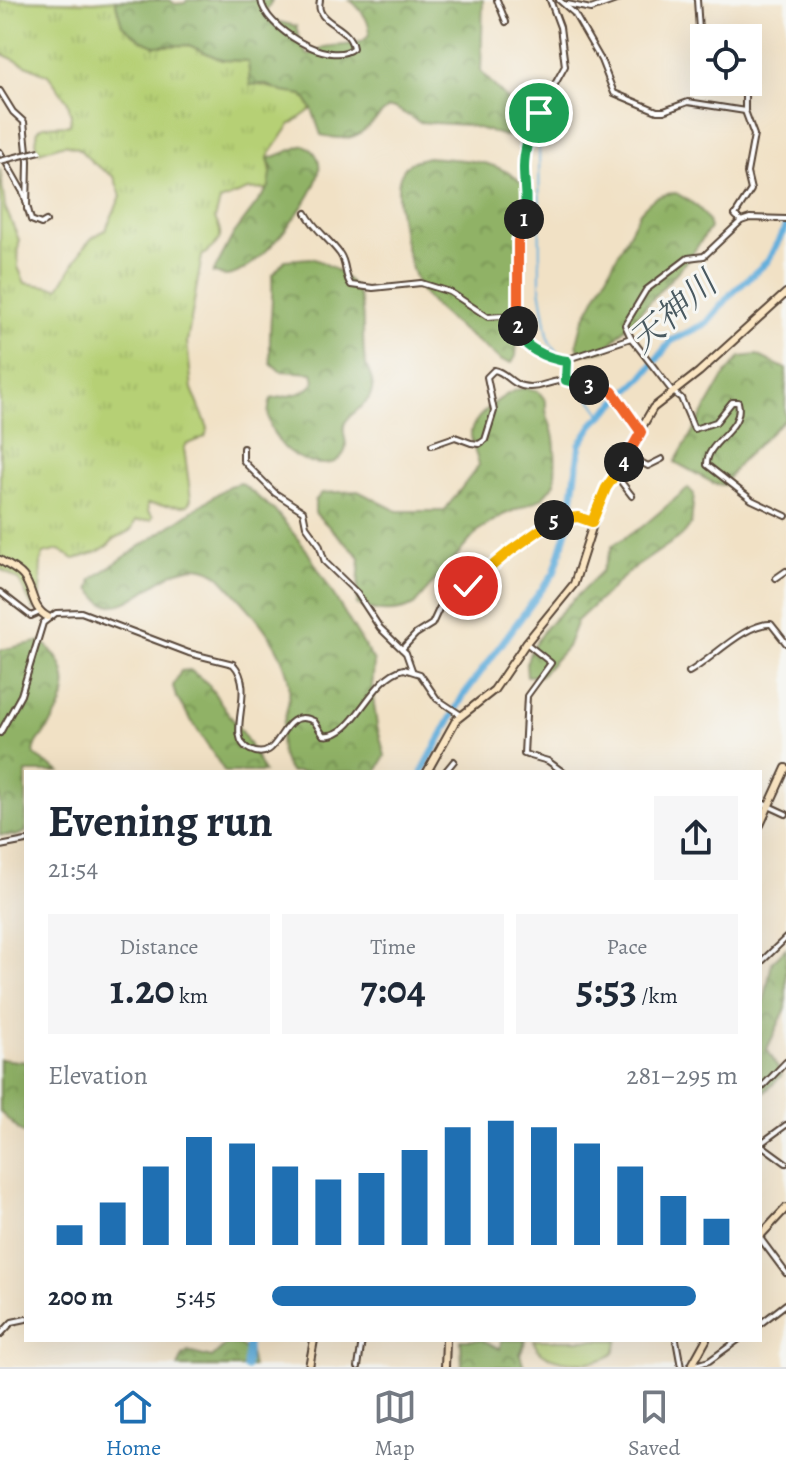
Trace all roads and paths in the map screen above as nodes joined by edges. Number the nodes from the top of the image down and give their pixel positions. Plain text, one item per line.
1 (261, 0) edge
2 (320, 0) edge
3 (497, 0) edge
4 (550, 0) edge
5 (559, 0) edge
6 (616, 0) edge
7 (697, 0) edge
8 (565, 4) junction
9 (506, 22) dead end
10 (699, 24) edge
11 (0, 91) edge
12 (745, 96) edge
13 (745, 111) junction
14 (40, 151) dead end
15 (0, 152) edge
16 (0, 161) edge
17 (27, 209) junction
18 (306, 213) dead end
19 (785, 219) edge
20 (46, 221) dead end
21 (741, 221) junction
22 (786, 293) edge
23 (518, 332) junction
24 (631, 338) junction
25 (567, 361) junction
26 (566, 380) junction
27 (673, 392) junction
28 (641, 432) junction
29 (432, 445) dead end
30 (243, 448) dead end
31 (628, 455) junction
32 (662, 459) dead end
33 (615, 474) junction
34 (632, 496) dead end
35 (786, 516) edge
36 (592, 522) junction
37 (0, 560) edge
38 (786, 571) edge
39 (776, 578) dead end
40 (0, 592) edge
41 (40, 612) junction
42 (48, 617) junction
43 (526, 643) junction
44 (786, 643) edge
45 (402, 649) junction
46 (412, 670) junction
47 (689, 672) dead end
48 (459, 714) junction
49 (0, 733) edge
50 (454, 761) dead end
51 (552, 764) junction
52 (786, 768) edge
53 (428, 770) edge
54 (447, 770) edge
55 (554, 770) edge
56 (560, 770) edge
57 (762, 803) edge
58 (769, 805) junction
59 (786, 814) edge
60 (762, 821) edge
61 (24, 841) edge
62 (0, 846) edge
63 (786, 938) edge
64 (762, 961) edge
65 (786, 1064) edge
66 (762, 1087) edge
67 (786, 1125) edge
68 (762, 1143) edge
69 (762, 1145) edge
70 (786, 1163) edge
71 (786, 1208) edge
72 (762, 1235) edge
73 (762, 1240) edge
74 (786, 1273) edge
75 (786, 1304) edge
76 (24, 1319) edge
77 (762, 1322) edge
78 (0, 1335) edge
79 (314, 1342) edge
80 (362, 1342) edge
81 (446, 1342) edge
82 (676, 1342) edge
83 (704, 1342) edge
84 (735, 1342) edge
85 (692, 1366) edge
86 (309, 1367) edge
87 (358, 1367) edge
88 (445, 1367) edge
89 (681, 1367) edge

1 - 2 street
3 - 9 street
4 - 23 street
5 - 8 street
6 - 8 street
7 - 10 street
8 - 13 street
11 - 17 street
12 - 13 street
13 - 21 street
14 - 16 street, bridge
15 - 17 street
17 - 20 street
18 - 23 street
19 - 21 street
21 - 24 street
22 - 27 street
23 - 25 street
24 - 25 street
24 - 27 street
25 - 26 street
26 - 28 street
26 - 29 street
27 - 28 street
27 - 35 street
28 - 31 street
30 - 45 street
31 - 32 street
31 - 33 street
33 - 34 street
33 - 36 street
36 - 43 street
36 - 45 street
37 - 41 street
38 - 39 street
40 - 41 street
41 - 42 street
42 - 46 street
42 - 49 street
43 - 48 street
43 - 51 street
44 - 47 street
45 - 46 street
46 - 48 street
48 - 53 street
50 - 54 street
51 - 55 street
51 - 56 street
52 - 58 street
57 - 58 street
58 - 59 street
58 - 60 street
61 - 62 street
63 - 64 street
65 - 66 street
67 - 68 street
69 - 70 street
71 - 72 street
73 - 74 street
75 - 77 street
76 - 78 street
79 - 86 street
80 - 87 street
81 - 88 street
82 - 89 street
83 - 85 street
84 - 85 street

